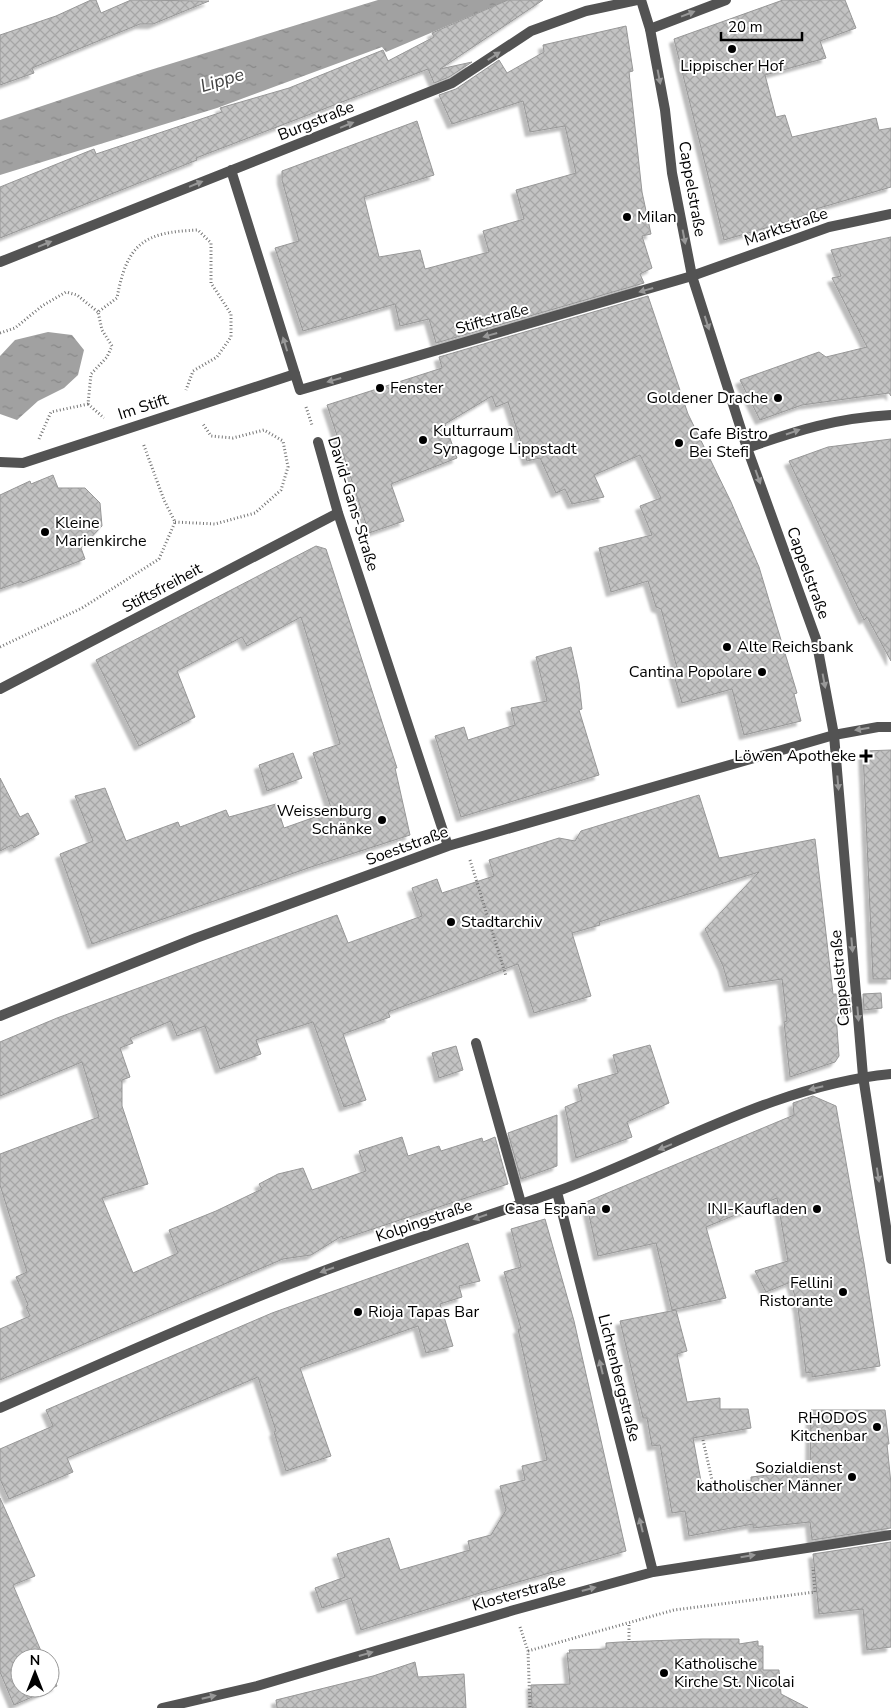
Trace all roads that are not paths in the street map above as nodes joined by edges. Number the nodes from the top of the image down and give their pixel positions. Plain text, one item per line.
1 (637, 0) edge
2 (641, 0) edge
3 (726, 0) edge
4 (650, 29) junction
5 (231, 170) junction
6 (891, 214) edge
7 (0, 262) edge
8 (692, 276) junction
9 (295, 374) junction
10 (891, 415) edge
11 (318, 442) road end
12 (748, 448) junction
13 (0, 462) edge
14 (338, 513) junction
15 (0, 689) edge
16 (891, 727) edge
17 (834, 735) junction
18 (448, 846) junction
19 (0, 1016) edge
20 (476, 1043) dead end
21 (891, 1074) edge
22 (863, 1076) junction
23 (557, 1192) junction
24 (521, 1203) junction
25 (891, 1259) edge
26 (0, 1408) edge
27 (891, 1535) edge
28 (653, 1572) junction
29 (162, 1708) edge

5 -> 1 street, Burgstraße
2 - 4 street, Cappelstraße
4 -> 3 street
4 -> 8 street, Cappelstraße
7 -> 5 street, Burgstraße
9 -> 5 street
6 - 8 street, Marktstraße
8 -> 9 street, Stiftstraße
8 -> 12 street, Cappelstraße
9 - 13 street, Im Stift
12 -> 10 street
11 - 14 street, David-Gans-Straße
12 -> 17 street, Cappelstraße
14 - 15 street, Stiftsfreiheit
14 - 18 street, David-Gans-Straße
16 -> 17 street, Soeststraße
17 - 18 street, Soeststraße
17 -> 22 street, Cappelstraße
18 - 19 street, Soeststraße
20 - 24 street
21 - 22 street, Kolpingstraße
22 -> 23 street, Kolpingstraße
22 -> 25 street, Cappelstraße
23 - 24 street, Kolpingstraße
28 -> 23 street, Lichtenbergstraße
24 -> 26 street, Kolpingstraße
28 -> 27 street, Klosterstraße
29 -> 28 street, Klosterstraße

